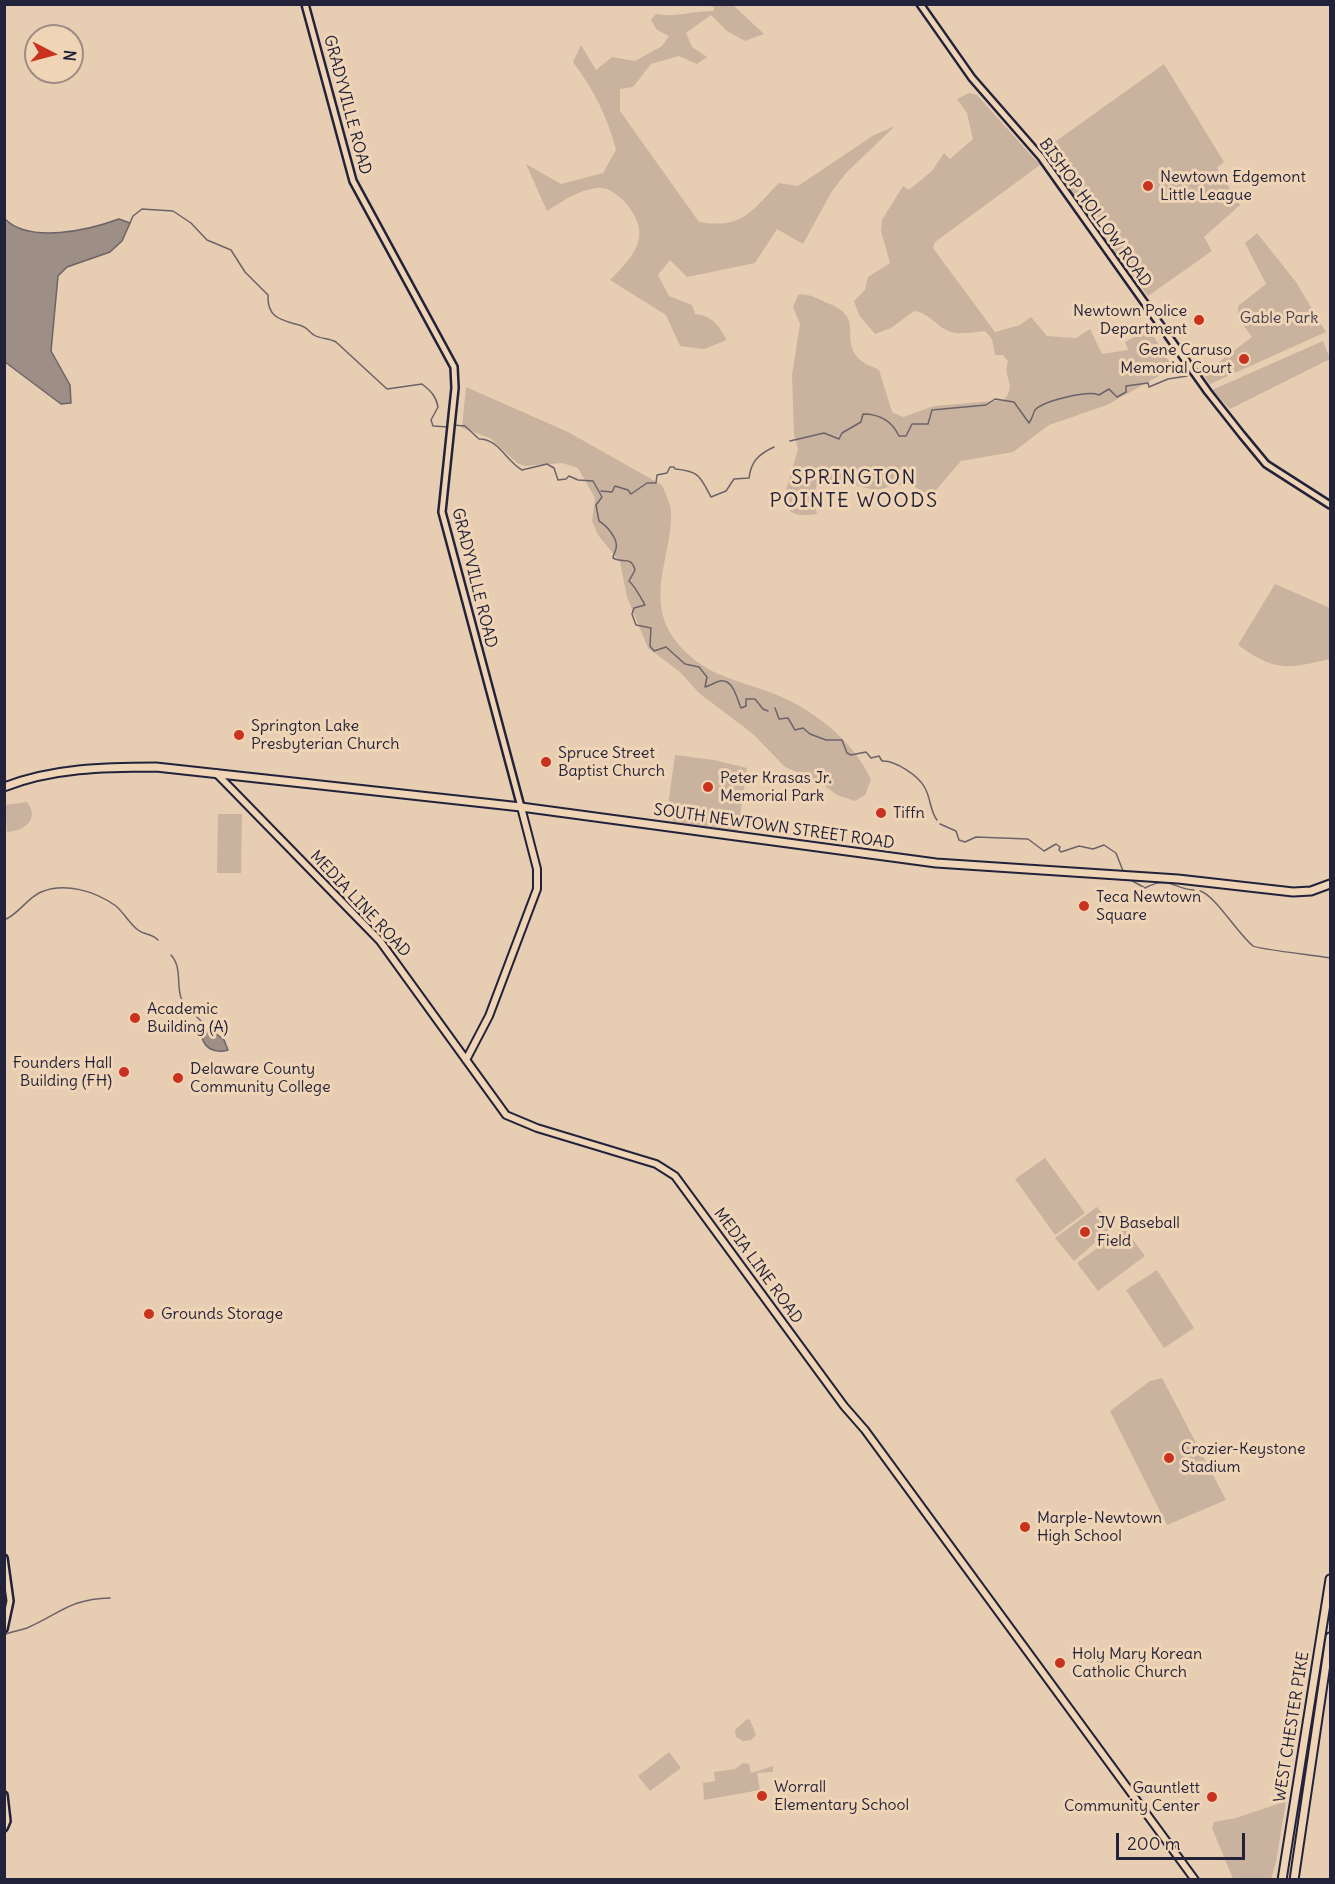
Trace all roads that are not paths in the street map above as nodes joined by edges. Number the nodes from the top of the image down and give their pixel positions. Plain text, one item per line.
1 (305, 4) edge
2 (920, 4) edge
3 (1330, 505) edge
4 (215, 772) junction
5 (4, 787) edge
6 (521, 807) junction
7 (1330, 884) edge
8 (466, 1060) junction
9 (4, 1558) edge
10 (1330, 1579) edge
11 (4, 1629) edge
12 (1330, 1637) edge
13 (4, 1795) edge
14 (4, 1828) edge
15 (1195, 1880) edge
16 (1282, 1880) edge
17 (1294, 1880) edge

1 - 6 street, GRADYVILLE ROAD
2 - 3 street, BISHOP HOLLOW ROAD
4 - 5 main road, SOUTH NEWTOWN STREET ROAD
4 - 6 main road, SOUTH NEWTOWN STREET ROAD
4 - 8 main road, MEDIA LINE ROAD
6 - 7 main road, SOUTH NEWTOWN STREET ROAD
6 - 8 main road, GRADYVILLE ROAD
8 - 15 main road, MEDIA LINE ROAD
9 - 11 street
10 - 16 main road, WEST CHESTER PIKE
12 - 17 main road, WEST CHESTER PIKE
13 - 14 street

